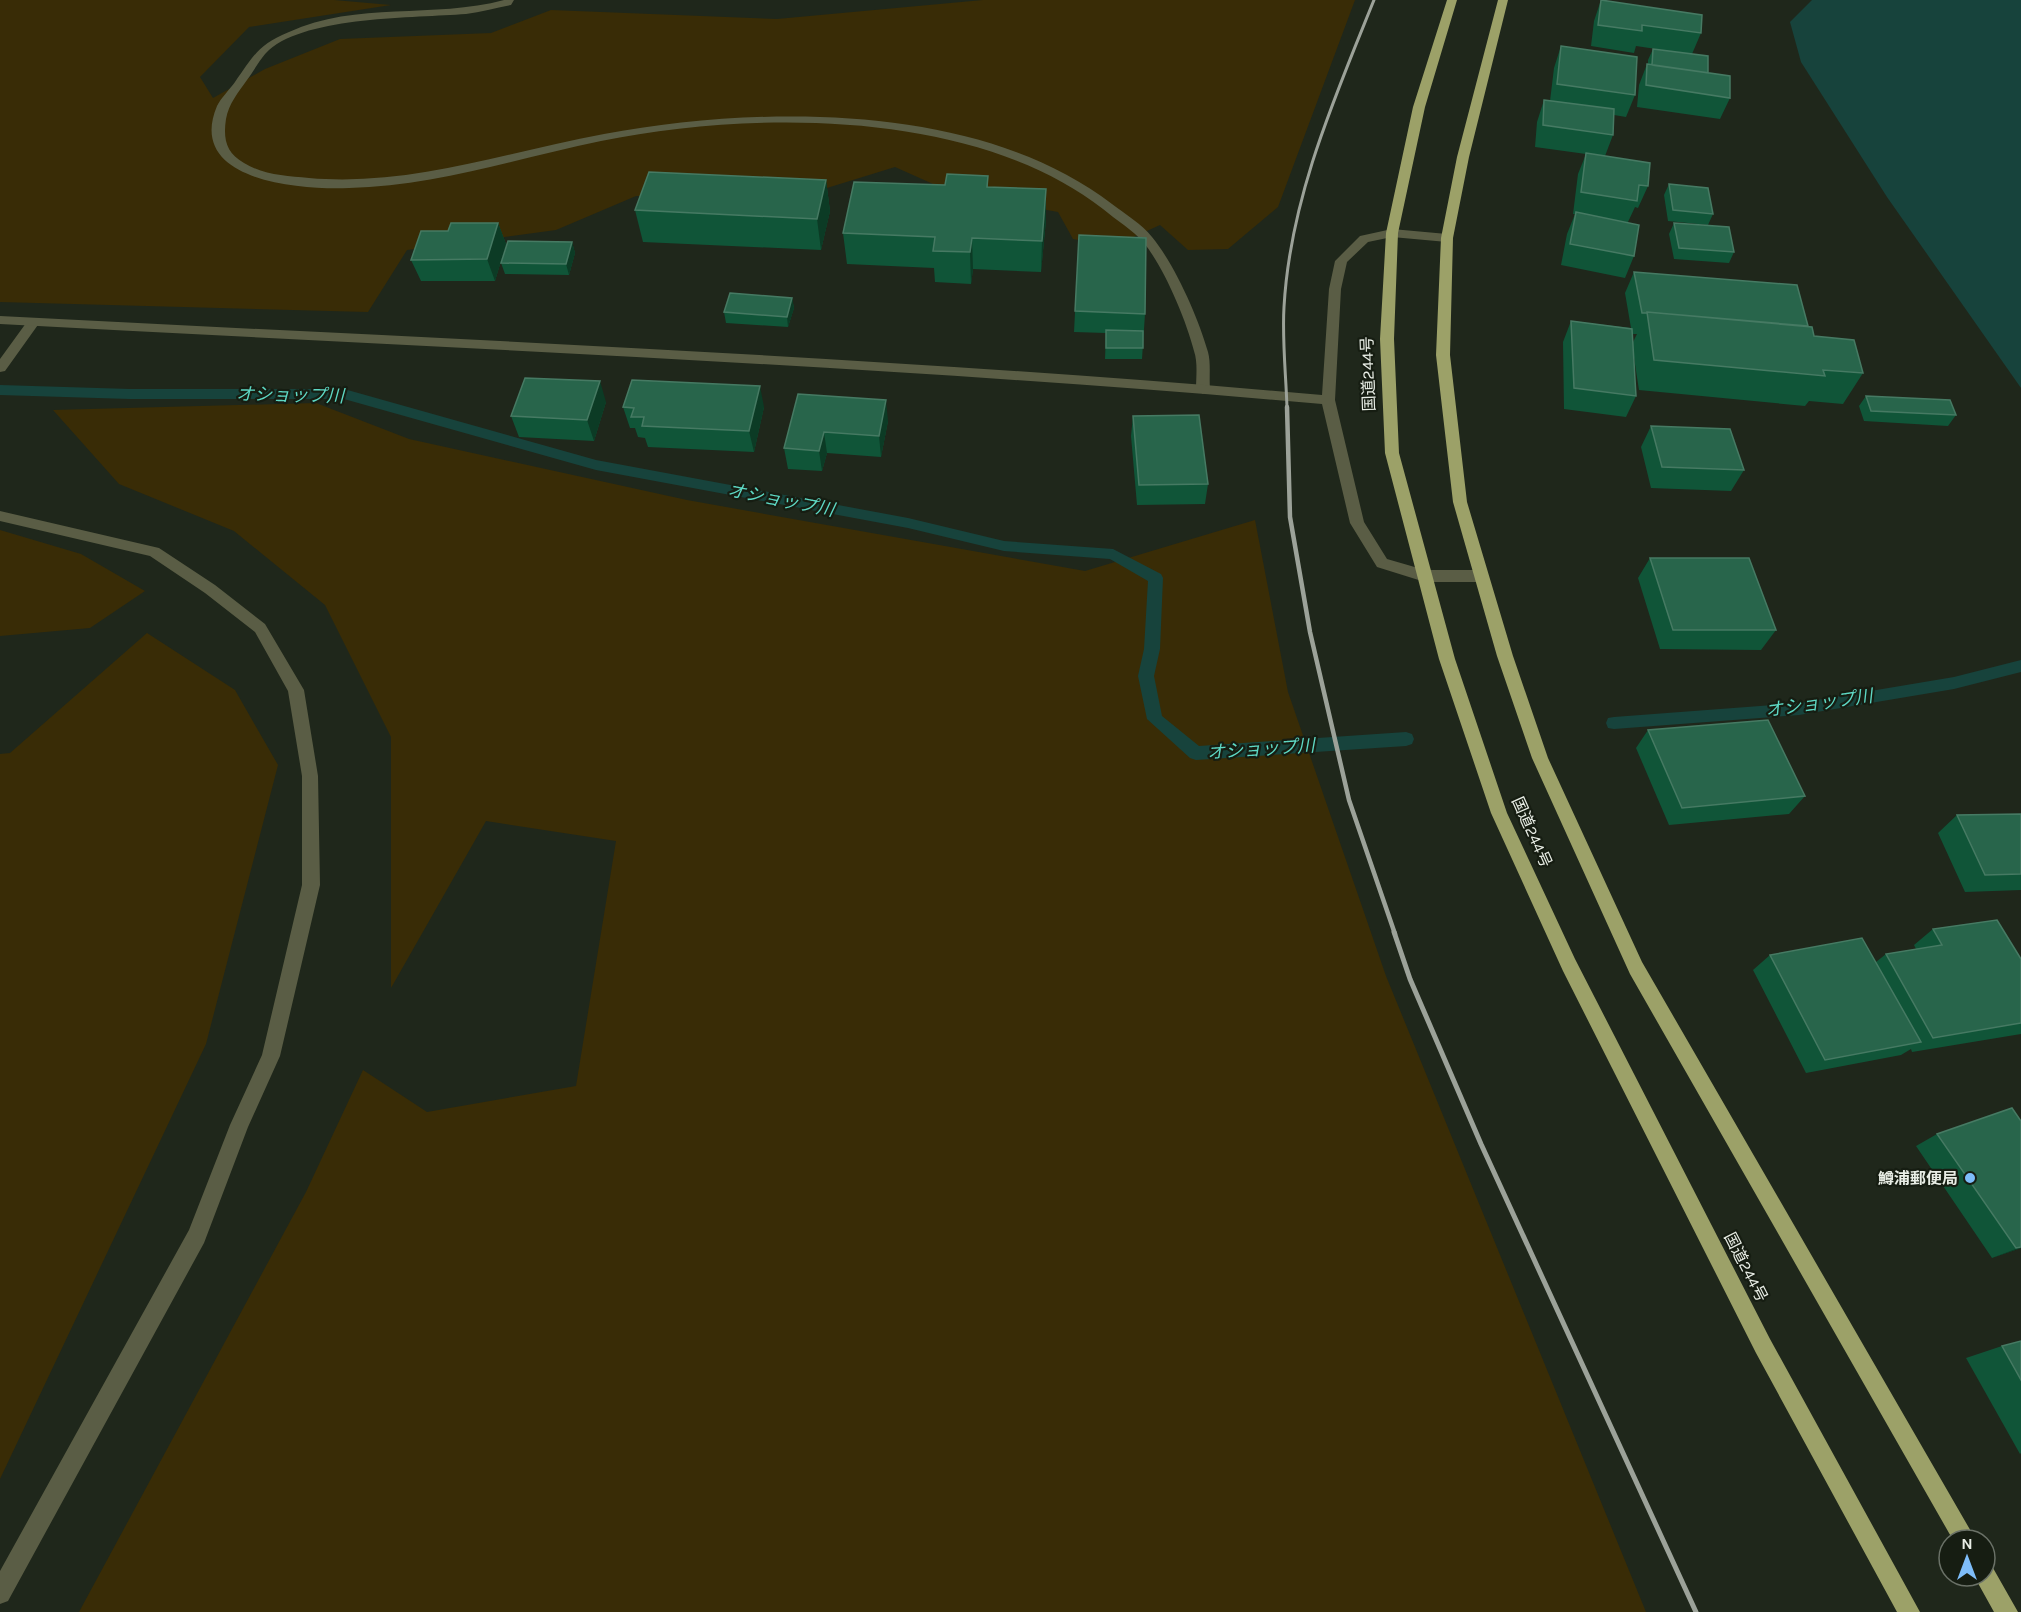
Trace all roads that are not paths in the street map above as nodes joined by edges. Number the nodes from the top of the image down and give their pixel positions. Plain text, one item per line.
1 (509, 0) edge
2 (1452, 0) edge
3 (1503, 0) edge
4 (1392, 233) junction
5 (1447, 238) junction
6 (0, 320) edge
7 (34, 321) junction
8 (0, 368) edge
9 (1203, 389) junction
10 (1328, 400) junction
11 (0, 516) edge
12 (1425, 576) junction
13 (1482, 576) junction
14 (1958, 1528) edge
15 (1992, 1588) edge
16 (0, 1593) edge
17 (1908, 1612) edge
18 (2007, 1612) edge

1 - 9 street
2 - 4 highway, 国道244号
3 - 5 highway
4 - 5 street
4 - 10 street
4 - 12 highway, 国道244号
5 - 13 highway
6 - 7 street
7 - 8 street
7 - 9 street
9 - 10 street
10 - 12 street
11 - 16 street
12 - 13 street
12 - 17 highway, 国道244号
13 - 14 highway
15 - 18 highway

